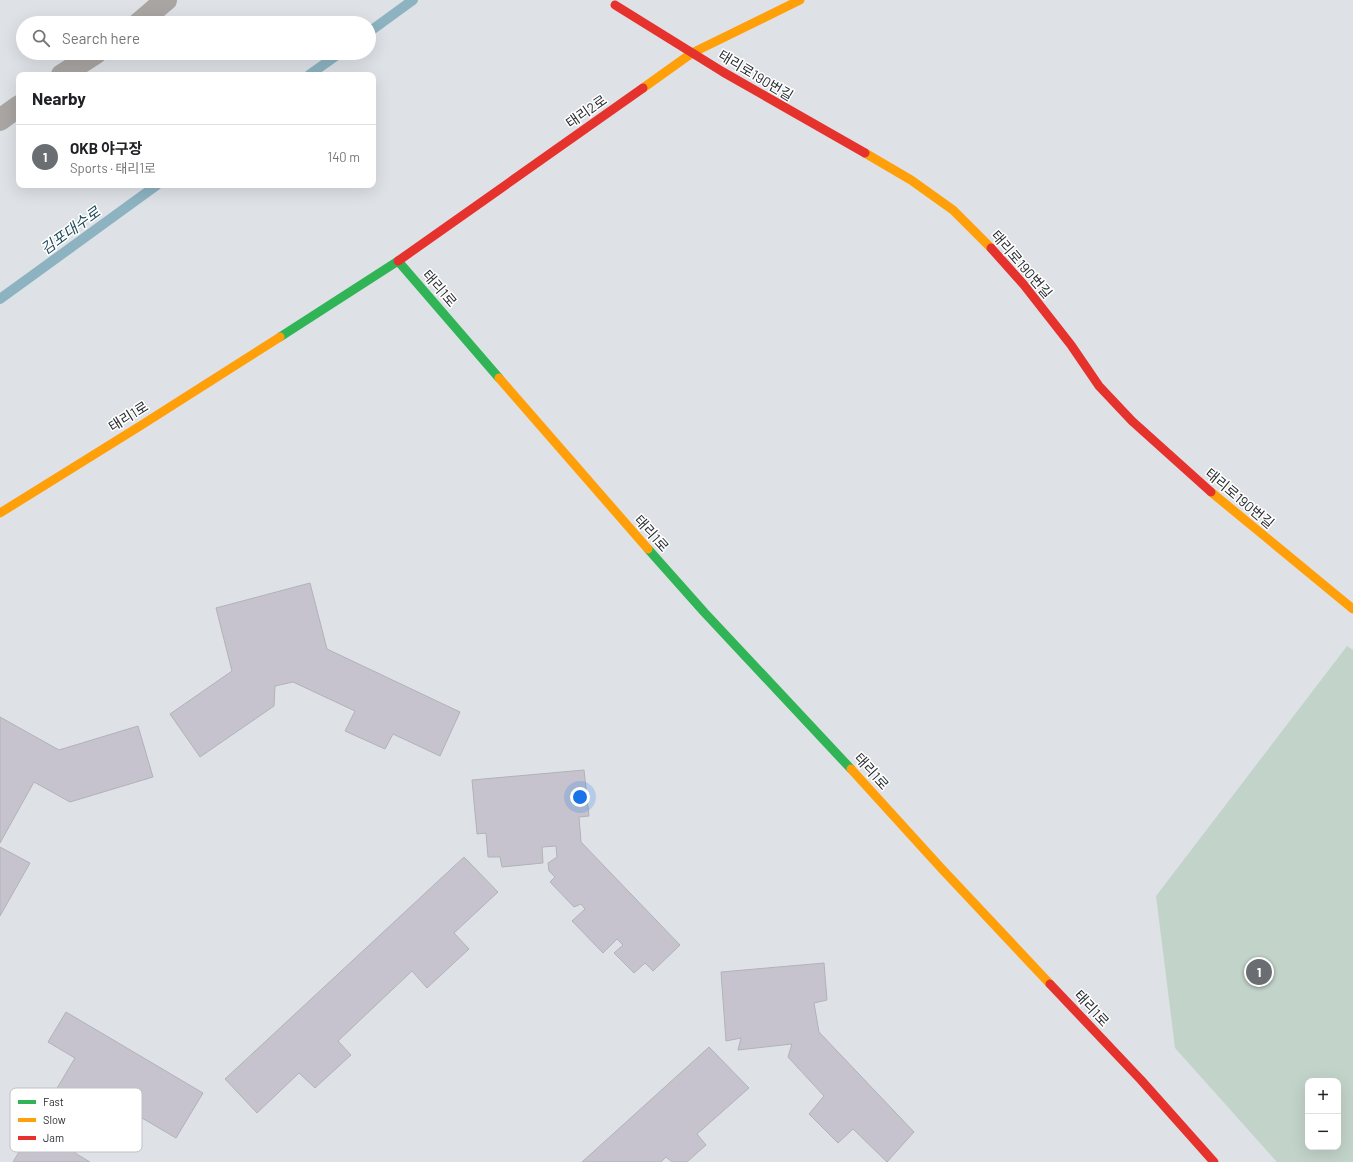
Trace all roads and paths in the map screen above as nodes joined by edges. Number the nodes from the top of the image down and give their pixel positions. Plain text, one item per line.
1 (166, 0) edge
2 (800, 0) edge
3 (615, 5) dead end
4 (147, 16) edge
5 (692, 53) junction
6 (85, 60) edge
7 (67, 72) edge
8 (16, 108) edge
9 (0, 120) edge
10 (398, 261) junction
11 (0, 513) edge
12 (1353, 609) edge
13 (1214, 1162) edge

1 - 4 street
2 - 5 street, 태리2로
3 - 5 street, 태리로190번길
5 - 10 street, 태리2로
5 - 12 street, 태리로190번길
6 - 7 street
8 - 9 street
10 - 11 street, 태리1로
10 - 13 street, 태리1로

